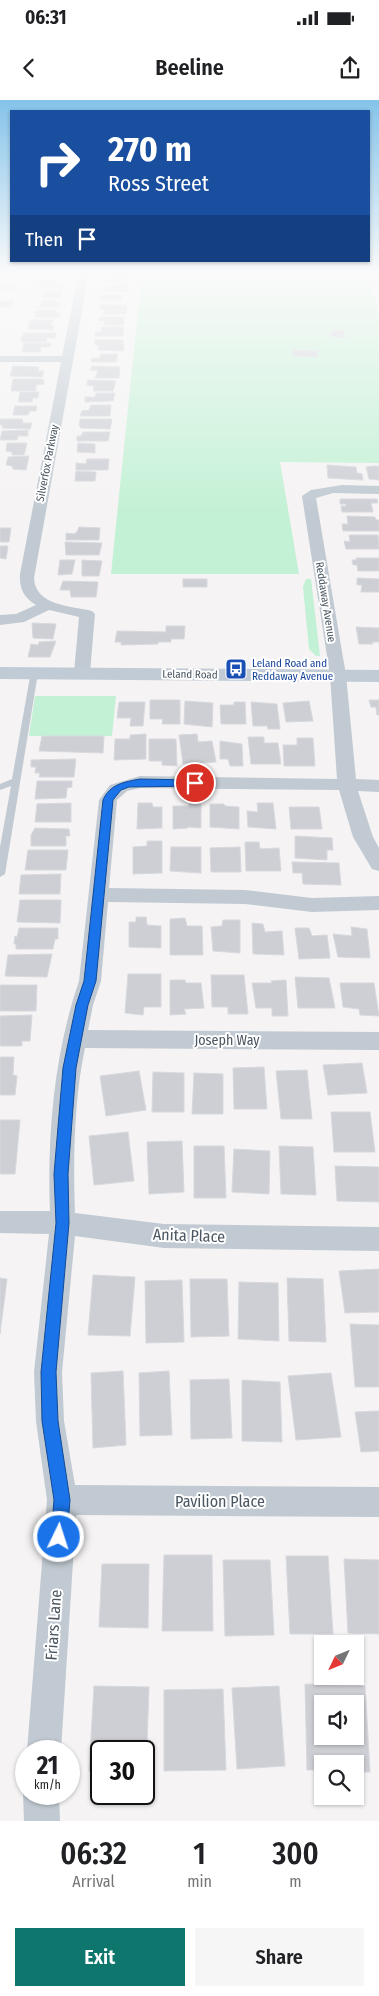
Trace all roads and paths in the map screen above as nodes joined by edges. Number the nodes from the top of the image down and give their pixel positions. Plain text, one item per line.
1 (68, 352) edge
2 (0, 359) edge
3 (67, 359) junction
4 (379, 490) edge
5 (48, 605) junction
6 (0, 620) edge
7 (0, 673) edge
8 (34, 673) junction
9 (82, 673) junction
10 (338, 676) junction
11 (379, 676) edge
12 (16, 780) junction
13 (347, 786) junction
14 (379, 786) edge
15 (0, 788) edge
16 (379, 864) edge
17 (0, 874) edge
18 (99, 896) junction
19 (379, 903) edge
20 (75, 1039) junction
21 (379, 1041) edge
22 (0, 1222) edge
23 (63, 1223) junction
24 (379, 1239) edge
25 (62, 1500) junction
26 (379, 1502) edge
27 (45, 1740) edge
28 (42, 1805) edge
29 (42, 1821) edge

1 - 3 street, Silverfox Parkway
2 - 3 street
3 - 5 street, Silverfox Parkway
4 - 10 street, Reddaway Avenue
5 - 6 street
5 - 9 street, Silverfox Parkway
7 - 8 street, Leland Road
8 - 9 street, Leland Road
8 - 12 lane
9 - 10 street, Leland Road
10 - 11 street, Leland Road
10 - 13 street, Reddaway Avenue
12 - 15 lane
12 - 17 lane
13 - 14 street
13 - 16 street, Reddaway Avenue
13 - 18 street, Friars Lane
18 - 19 street
18 - 20 street, Friars Lane
20 - 21 street, Joseph Way
20 - 23 street, Friars Lane
22 - 23 street, Anita Place
23 - 24 street, Anita Place
23 - 25 street, Friars Lane
25 - 26 street, Pavilion Place
25 - 27 street, Friars Lane
28 - 29 street

